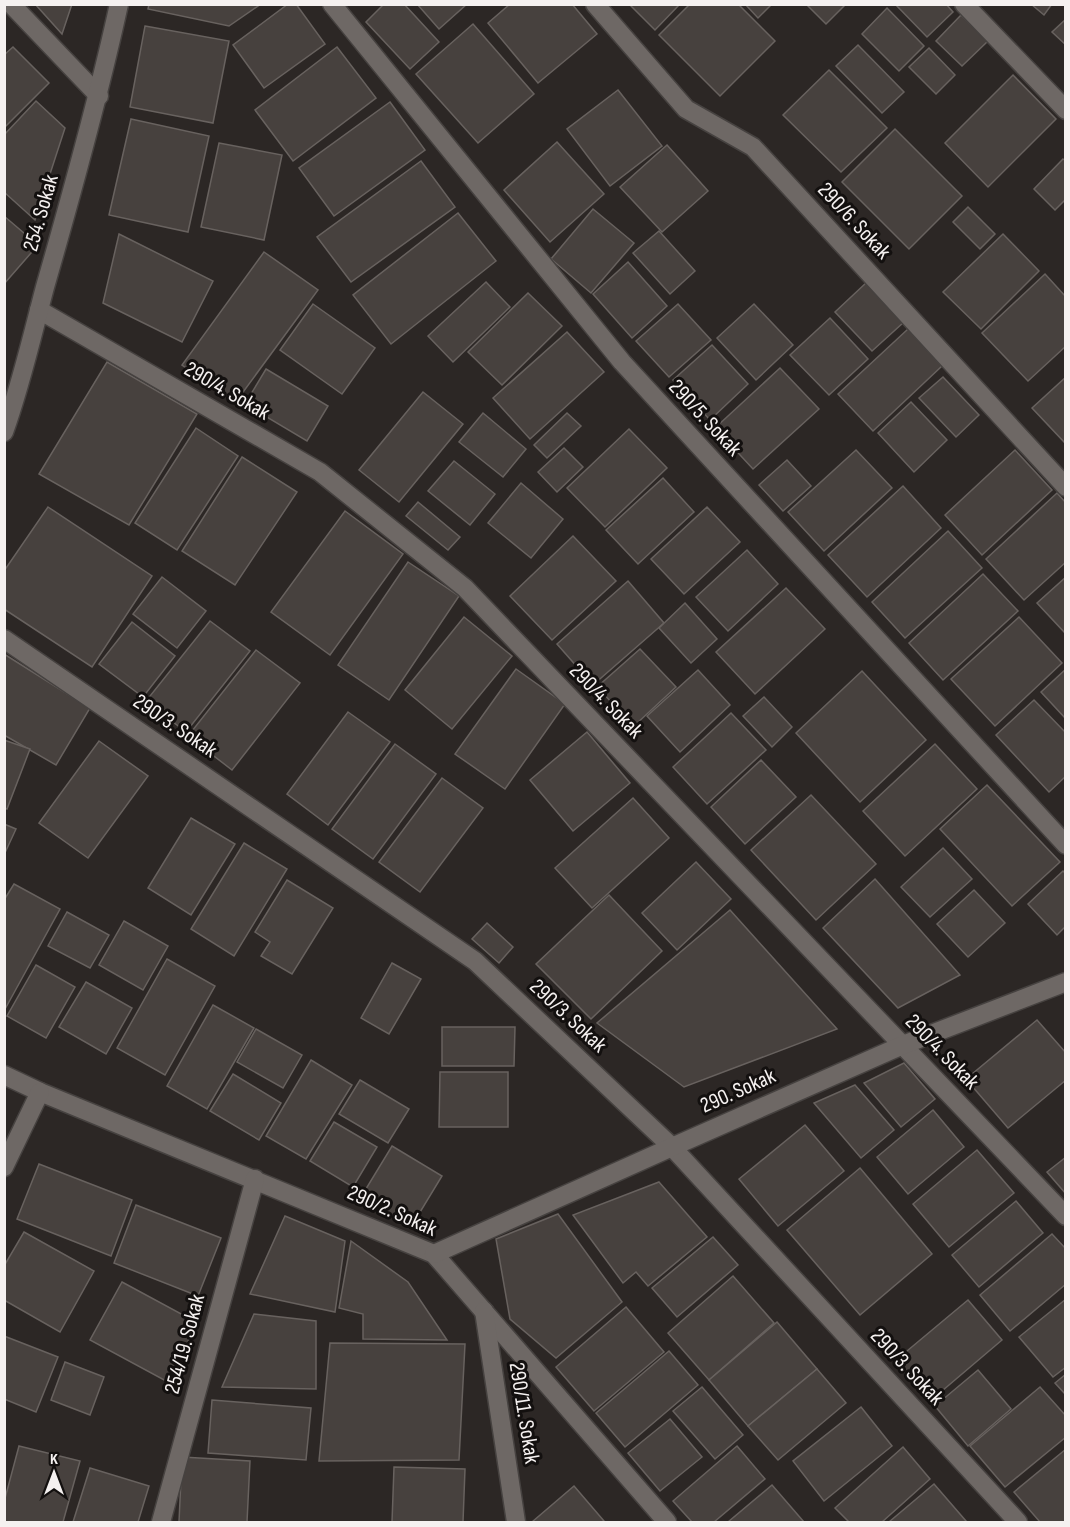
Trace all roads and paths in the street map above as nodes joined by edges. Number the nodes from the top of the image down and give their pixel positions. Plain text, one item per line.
1 (11, 4) edge
2 (119, 4) edge
3 (332, 4) edge
4 (595, 4) edge
5 (964, 4) edge
6 (99, 96) junction
7 (1065, 110) edge
8 (39, 310) junction
9 (10, 394) edge
10 (4, 432) edge
11 (1065, 487) edge
12 (4, 639) edge
13 (1065, 845) edge
14 (1065, 982) edge
15 (903, 1045) junction
16 (4, 1075) edge
17 (40, 1092) junction
18 (672, 1146) junction
19 (4, 1167) edge
20 (255, 1179) junction
21 (1065, 1216) edge
22 (434, 1254) junction
23 (484, 1311) junction
24 (162, 1522) edge
25 (516, 1522) edge
26 (667, 1522) edge
27 (1018, 1522) edge

1 - 6 street
2 - 6 street, 254. Sokak
3 - 13 street, 290/5. Sokak
4 - 11 street, 290/6. Sokak
5 - 7 street
6 - 8 street, 254. Sokak
8 - 9 street, 254. Sokak
8 - 15 street, 290/4. Sokak
9 - 10 street, 254. Sokak
12 - 18 street, 290/3. Sokak
14 - 15 street, 290. Sokak
15 - 18 street, 290. Sokak
15 - 21 street, 290/4. Sokak
16 - 17 street, 290/2. Sokak
17 - 19 street
17 - 20 street, 290/2. Sokak
18 - 22 street, 290. Sokak
18 - 27 street, 290/3. Sokak
20 - 22 street, 290/2. Sokak
20 - 24 street, 254/19. Sokak
22 - 23 street, 290/2. Sokak
23 - 25 street, 290/11. Sokak
23 - 26 street, 290/2. Sokak

